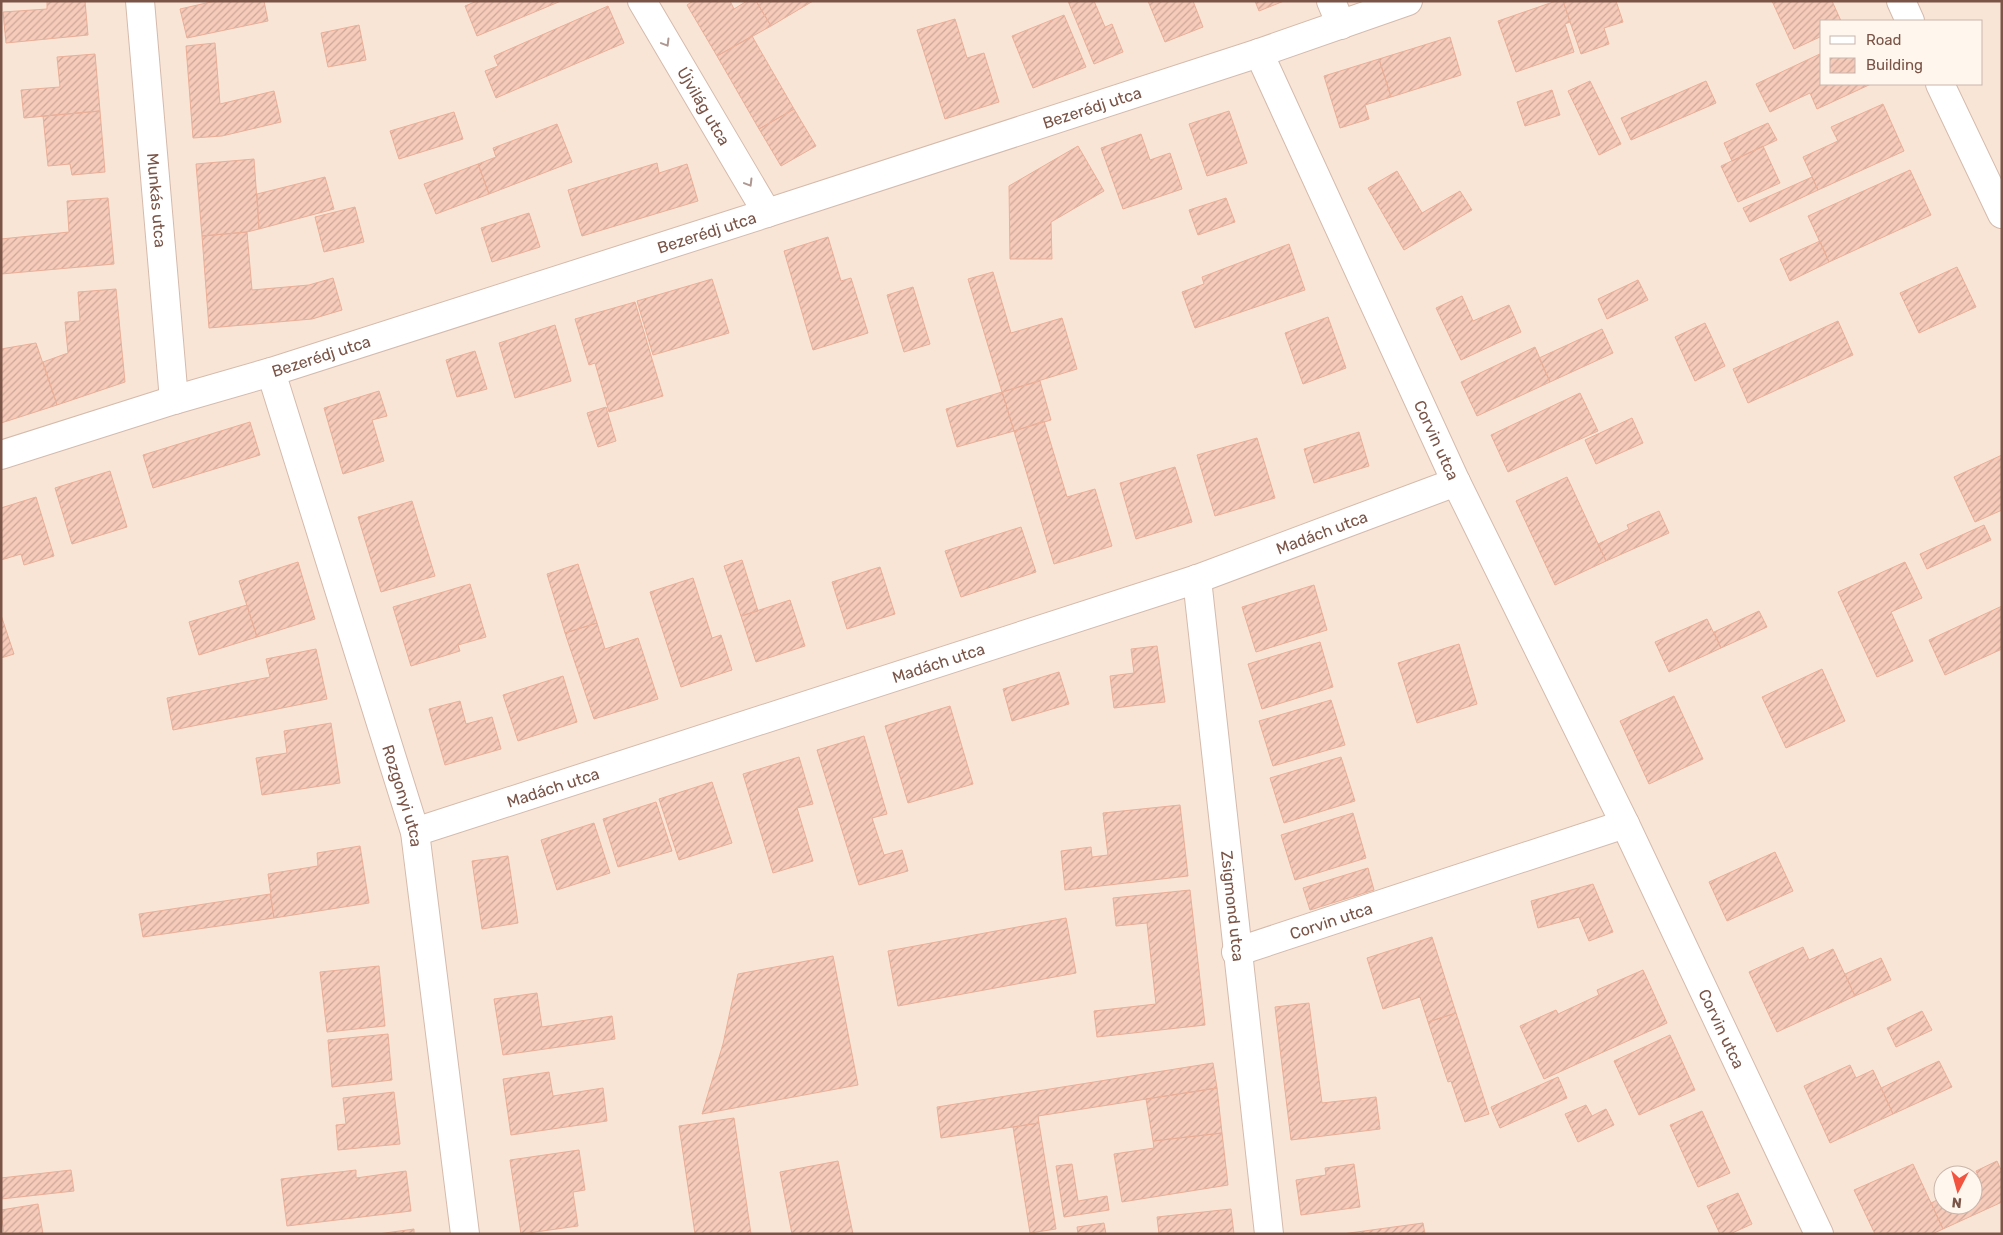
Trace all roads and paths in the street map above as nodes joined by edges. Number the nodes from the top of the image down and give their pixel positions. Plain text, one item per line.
1 (140, 1) edge
2 (642, 1) edge
3 (1408, 1) edge
4 (1901, 1) edge
5 (1336, 13) edge
6 (1910, 20) edge
7 (1260, 53) junction
8 (1940, 85) edge
9 (767, 213) junction
10 (2002, 214) edge
11 (271, 372) junction
12 (174, 400) junction
13 (1, 455) edge
14 (1456, 482) junction
15 (1197, 579) junction
16 (1625, 824) junction
17 (416, 832) junction
18 (1236, 952) junction
19 (465, 1234) edge
20 (1269, 1234) edge
21 (1819, 1234) edge

1 - 12 street, Munkás utca
2 -> 9 street, Újvilág utca
3 - 5 street, Bezerédj utca
4 - 6 street
5 - 7 street, Bezerédj utca
7 - 9 street, Bezerédj utca
7 - 14 street, Corvin utca
8 - 10 street
9 - 11 street, Bezerédj utca
11 - 12 street, Bezerédj utca
11 - 17 street, Rozgonyi utca
12 - 13 street, Bezerédj utca
14 - 15 street, Madách utca
14 - 16 street, Corvin utca
15 - 17 street, Madách utca
15 - 18 street, Zsigmond utca
16 - 18 street, Corvin utca
16 - 21 street, Corvin utca
17 - 19 street, Rozgonyi utca
18 - 20 street, Zsigmond utca

